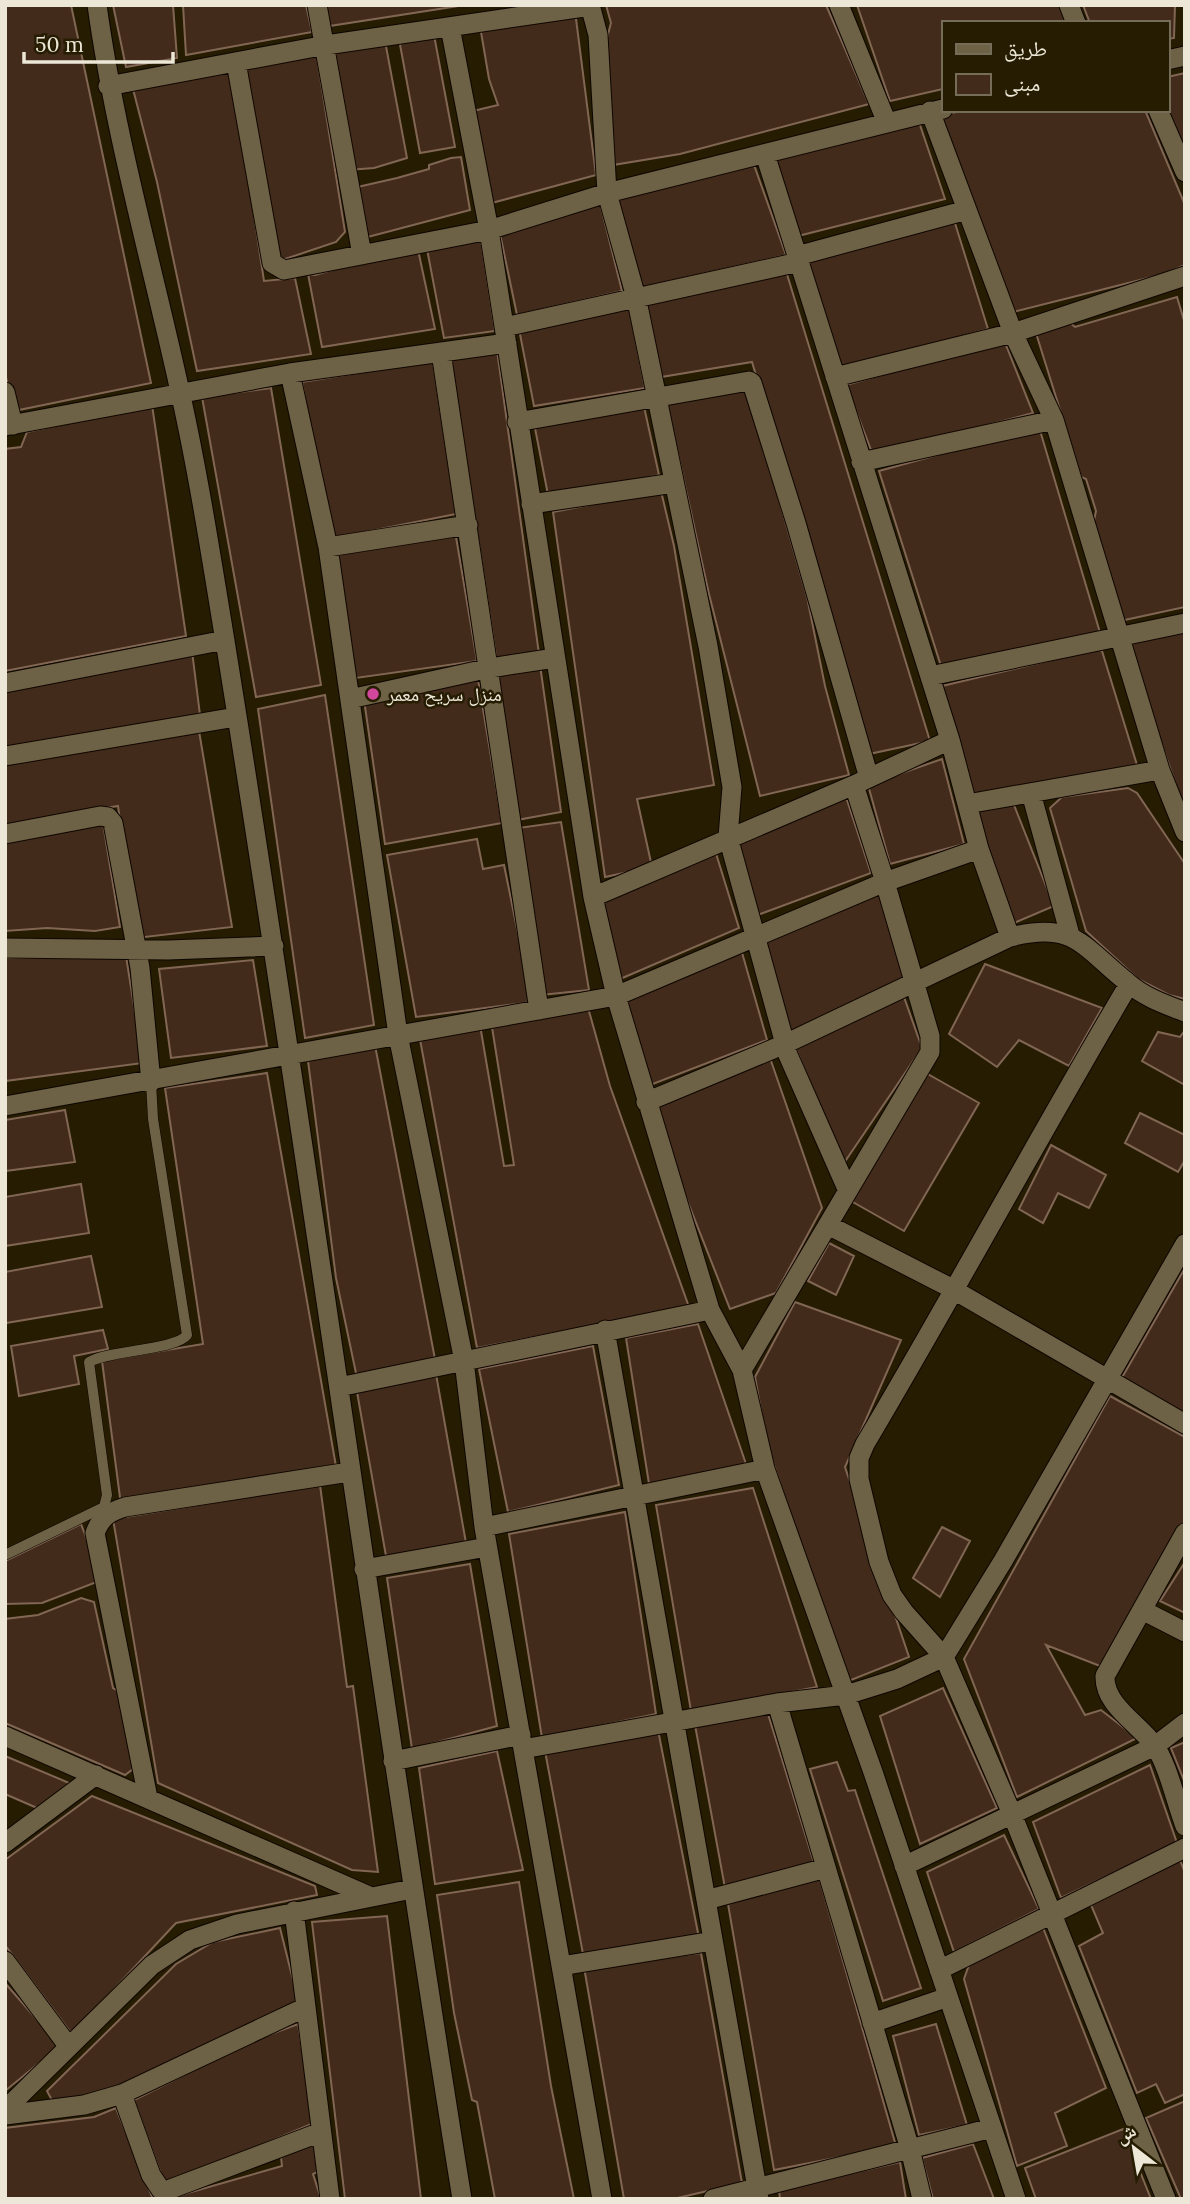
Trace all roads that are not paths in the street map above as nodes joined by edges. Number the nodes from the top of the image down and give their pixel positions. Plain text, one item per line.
1 (97, 5) edge
2 (317, 5) edge
3 (839, 5) edge
4 (590, 6) edge
5 (450, 27) junction
6 (326, 44) junction
7 (236, 62) junction
8 (108, 86) junction
9 (937, 110) edge
10 (1159, 112) edge
11 (887, 123) junction
12 (765, 154) junction
13 (1185, 172) edge
14 (607, 193) junction
15 (967, 210) junction
16 (489, 230) junction
17 (362, 255) junction
18 (798, 259) junction
19 (1184, 280) edge
20 (636, 299) junction
21 (1013, 333) junction
22 (506, 335) junction
23 (441, 352) junction
24 (290, 373) junction
25 (835, 377) junction
26 (5, 392) edge
27 (181, 393) junction
28 (654, 396) junction
29 (1054, 420) junction
30 (517, 422) junction
31 (9, 426) edge
32 (861, 462) junction
33 (674, 483) junction
34 (531, 504) junction
35 (468, 525) junction
36 (328, 547) junction
37 (1185, 623) edge
38 (1119, 638) junction
39 (225, 640) junction
40 (555, 658) junction
41 (490, 668) junction
42 (930, 676) junction
43 (5, 683) edge
44 (350, 699) junction
45 (236, 718) junction
46 (950, 740) junction
47 (5, 756) edge
48 (1160, 770) junction
49 (861, 782) junction
50 (1031, 793) junction
51 (967, 804) junction
52 (1185, 831) edge
53 (5, 834) edge
54 (728, 837) junction
55 (979, 849) junction
56 (885, 882) junction
57 (593, 897) junction
58 (1070, 935) junction
59 (754, 937) junction
60 (1010, 937) junction
61 (274, 946) junction
62 (5, 948) edge
63 (137, 949) junction
64 (916, 984) junction
65 (1129, 984) junction
66 (616, 996) junction
67 (539, 1010) junction
68 (1185, 1012) edge
69 (398, 1035) junction
70 (785, 1044) junction
71 (288, 1055) junction
72 (151, 1082) junction
73 (646, 1102) junction
74 (5, 1106) edge
75 (848, 1191) junction
76 (828, 1225) junction
77 (1185, 1244) edge
78 (955, 1291) junction
79 (710, 1310) junction
80 (605, 1331) junction
81 (464, 1361) junction
82 (742, 1370) junction
83 (1105, 1379) junction
84 (339, 1387) junction
85 (1185, 1424) edge
86 (765, 1469) junction
87 (349, 1472) junction
88 (634, 1496) junction
89 (484, 1527) junction
90 (1185, 1533) edge
91 (487, 1547) junction
92 (5, 1555) edge
93 (364, 1569) junction
94 (1142, 1610) junction
95 (1185, 1632) edge
96 (944, 1657) junction
97 (846, 1695) junction
98 (776, 1703) junction
99 (675, 1721) junction
100 (1185, 1723) edge
101 (5, 1735) edge
102 (522, 1742) junction
103 (1155, 1746) junction
104 (393, 1761) junction
105 (96, 1775) junction
106 (148, 1798) junction
107 (1012, 1814) junction
108 (1185, 1826) edge
109 (5, 1843) edge
110 (1185, 1848) edge
111 (904, 1866) junction
112 (826, 1868) junction
113 (412, 1889) junction
114 (369, 1896) junction
115 (706, 1900) junction
116 (294, 1911) junction
117 (1051, 1912) junction
118 (713, 1941) junction
119 (5, 1961) edge
120 (561, 1966) junction
121 (939, 1970) junction
122 (948, 1997) junction
123 (306, 2007) junction
124 (872, 2023) junction
125 (69, 2047) junction
126 (122, 2094) junction
127 (5, 2113) edge
128 (992, 2128) junction
129 (321, 2132) junction
130 (910, 2149) junction
131 (758, 2193) edge
132 (330, 2199) edge
133 (462, 2199) edge
134 (602, 2199) edge
135 (713, 2199) edge
136 (922, 2199) edge
137 (1016, 2199) edge
138 (1166, 2199) edge

1 - 8 street
2 - 6 street
3 - 11 street
4 - 5 street
4 - 14 street
5 - 6 street
5 - 16 street
6 - 7 street
6 - 17 street
7 - 8 street
7 - 17 street
8 - 27 street
9 - 11 street
9 - 15 street
10 - 13 street
11 - 12 street
12 - 14 street
12 - 18 street
14 - 16 street
14 - 20 street
15 - 18 street
15 - 21 street
16 - 17 street
16 - 22 street
18 - 20 street
18 - 25 street
19 - 21 street
20 - 22 street
20 - 28 street
21 - 25 street
21 - 29 street
22 - 23 street
22 - 30 street
23 - 24 street
23 - 35 street
24 - 27 street
24 - 36 street
25 - 32 street
26 - 31 street
27 - 31 street
27 - 39 street
28 - 30 street
28 - 33 street
28 - 49 street
29 - 32 street
29 - 38 street
30 - 34 street
32 - 42 street
33 - 34 street
33 - 54 street
34 - 40 street
35 - 36 street
35 - 41 street
36 - 44 street
37 - 38 street
38 - 42 street
38 - 48 street
39 - 43 street
39 - 45 street
40 - 41 street
40 - 57 street
41 - 44 street
41 - 67 street
42 - 46 street
44 - 69 street
45 - 47 street
45 - 61 street
46 - 49 street
46 - 51 street
48 - 50 street
48 - 52 street
49 - 54 street
49 - 56 street
50 - 51 street
50 - 58 street
51 - 55 street
53 - 63 street
54 - 57 street
54 - 59 street
55 - 56 street
55 - 60 street
56 - 59 street
56 - 64 street
57 - 66 street
58 - 60 street
58 - 65 street
59 - 66 street
59 - 70 street
60 - 64 street
61 - 63 street
61 - 71 street
62 - 63 street
63 - 72 street
64 - 70 street
64 - 75 street
65 - 68 street
65 - 78 street
66 - 67 street
66 - 73 street
67 - 69 street
69 - 71 street
69 - 81 street
70 - 73 street
70 - 75 street
71 - 72 street
71 - 84 street
72 - 74 street
72 - 92 lane
73 - 79 street
75 - 76 street
76 - 78 street
76 - 82 street
77 - 83 street
78 - 83 street
78 - 96 street
79 - 80 street
79 - 82 street
80 - 81 street
80 - 88 street
81 - 84 street
81 - 89 street
82 - 86 street
83 - 85 street
83 - 96 street
84 - 87 street
86 - 88 street
86 - 97 street
87 - 93 street
87 - 106 street
88 - 89 street
88 - 99 street
89 - 91 street
90 - 94 street
91 - 93 street
91 - 102 street
93 - 104 street
94 - 95 street
94 - 103 street
96 - 97 street
96 - 107 street
97 - 98 street
97 - 111 street
98 - 99 street
98 - 112 street
99 - 102 street
99 - 115 street
100 - 103 street
101 - 105 street
102 - 104 street
102 - 120 street
103 - 107 street
103 - 108 street
104 - 113 street
105 - 106 street
105 - 109 street
106 - 114 street
107 - 111 street
107 - 117 street
110 - 117 street
111 - 121 street
112 - 115 street
112 - 124 street
113 - 114 street
113 - 133 street
114 - 116 street
115 - 118 street
116 - 123 street
116 - 125 street
117 - 121 street
117 - 138 street
118 - 120 street
118 - 131 street
119 - 125 street
120 - 134 street
121 - 122 street
122 - 124 street
122 - 128 street
123 - 126 street
123 - 129 street
124 - 130 street
125 - 127 street
126 - 127 street
126 - 129 street
128 - 130 street
128 - 137 street
129 - 132 street
130 - 131 street
130 - 136 street
131 - 135 street

